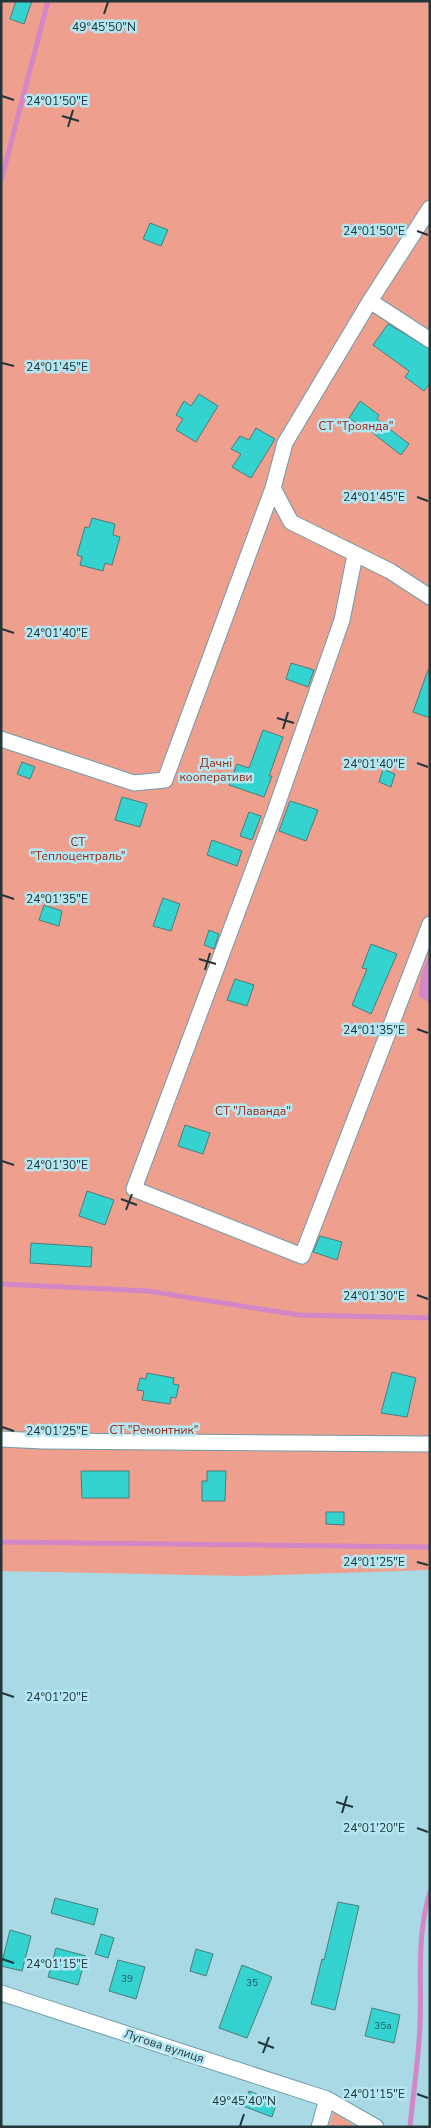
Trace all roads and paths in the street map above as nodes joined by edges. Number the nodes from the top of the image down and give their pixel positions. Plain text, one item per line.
1 (430, 208) edge
2 (370, 301) junction
3 (430, 340) edge
4 (273, 488) junction
5 (355, 555) junction
6 (430, 597) edge
7 (1, 739) edge
8 (430, 924) edge
9 (1, 1439) edge
10 (430, 1444) edge
11 (1, 1993) edge
12 (327, 2099) junction
13 (320, 2127) edge
14 (376, 2127) edge

1 - 2 street
2 - 3 street
2 - 4 street
4 - 5 street
4 - 7 street
5 - 6 street
5 - 8 street
9 - 10 street
11 - 12 street, Лугова вулиця
12 - 13 street
12 - 14 street, Лугова вулиця

